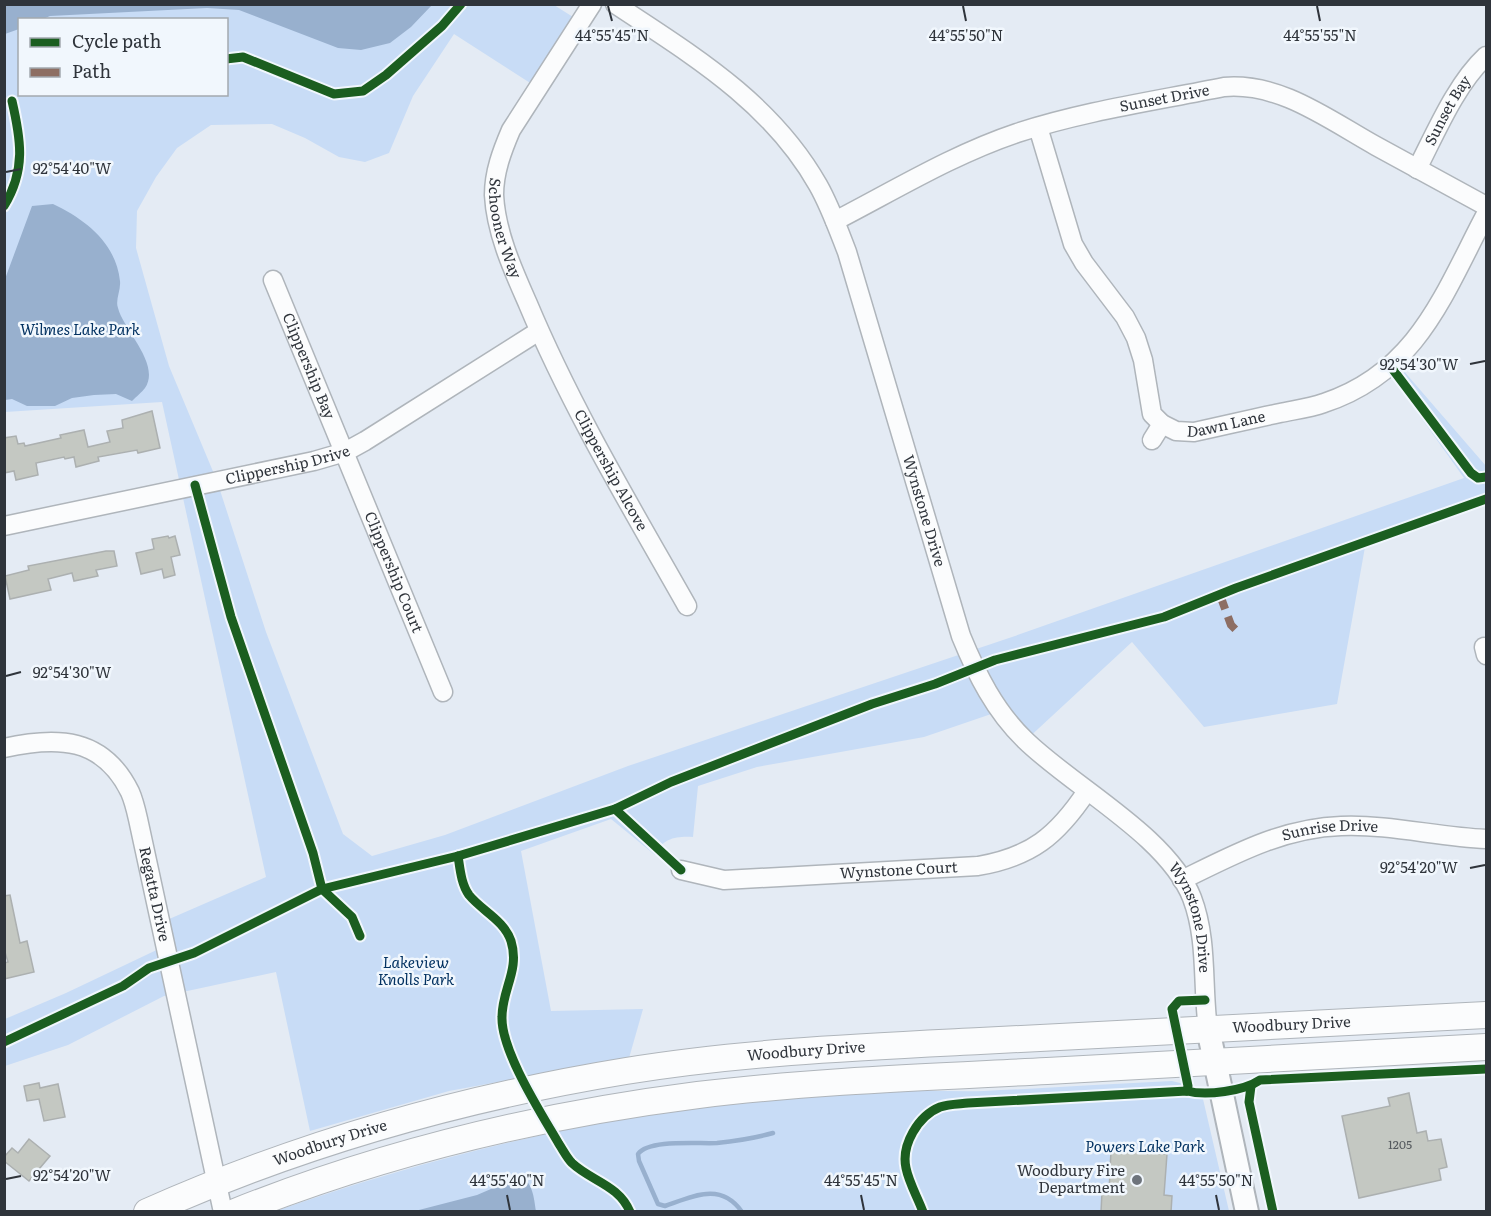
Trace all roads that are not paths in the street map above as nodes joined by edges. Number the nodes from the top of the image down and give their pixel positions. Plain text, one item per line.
1 (592, 4) edge
2 (615, 4) edge
3 (1486, 56) edge
4 (1038, 127) junction
5 (1417, 169) junction
6 (1486, 206) edge
7 (1486, 214) edge
8 (836, 221) junction
9 (273, 280) dead end
10 (539, 331) junction
11 (1162, 424) junction
12 (1152, 440) dead end
13 (345, 452) junction
14 (4, 526) edge
15 (687, 606) dead end
16 (443, 692) dead end
17 (4, 748) edge
18 (1087, 791) junction
19 (1486, 839) edge
20 (681, 870) dead end
21 (1182, 880) junction
22 (1486, 1015) edge
23 (1208, 1029) junction
24 (1486, 1047) edge
25 (1215, 1062) junction
26 (217, 1183) junction
27 (147, 1212) edge
28 (223, 1212) edge
29 (235, 1212) edge
30 (1247, 1212) edge

1 - 10 street, Schooner Way
2 - 8 street, Wynstone Drive
3 - 5 street, Sunset Bay
4 - 5 street, Sunset Drive
4 - 8 street, Sunset Drive
4 - 11 street
5 - 6 street, Sunset Drive
7 - 11 street, Dawn Lane
8 - 18 street, Wynstone Drive
9 - 13 street, Clippership Bay
10 - 13 street, Clippership Drive
10 - 15 street, Clippership Alcove
11 - 12 street
13 - 14 street, Clippership Drive
13 - 16 street, Clippership Court
17 - 26 street, Regatta Drive
18 - 20 street, Wynstone Court
18 - 21 street, Wynstone Drive
19 - 21 street, Sunrise Drive
21 - 23 street, Wynstone Drive
22 - 23 main road, Woodbury Drive
23 - 25 street
23 - 26 main road, Woodbury Drive
24 - 25 main road
25 - 29 main road
25 - 30 street
26 - 27 main road, Woodbury Drive
26 - 28 street, Regatta Drive

